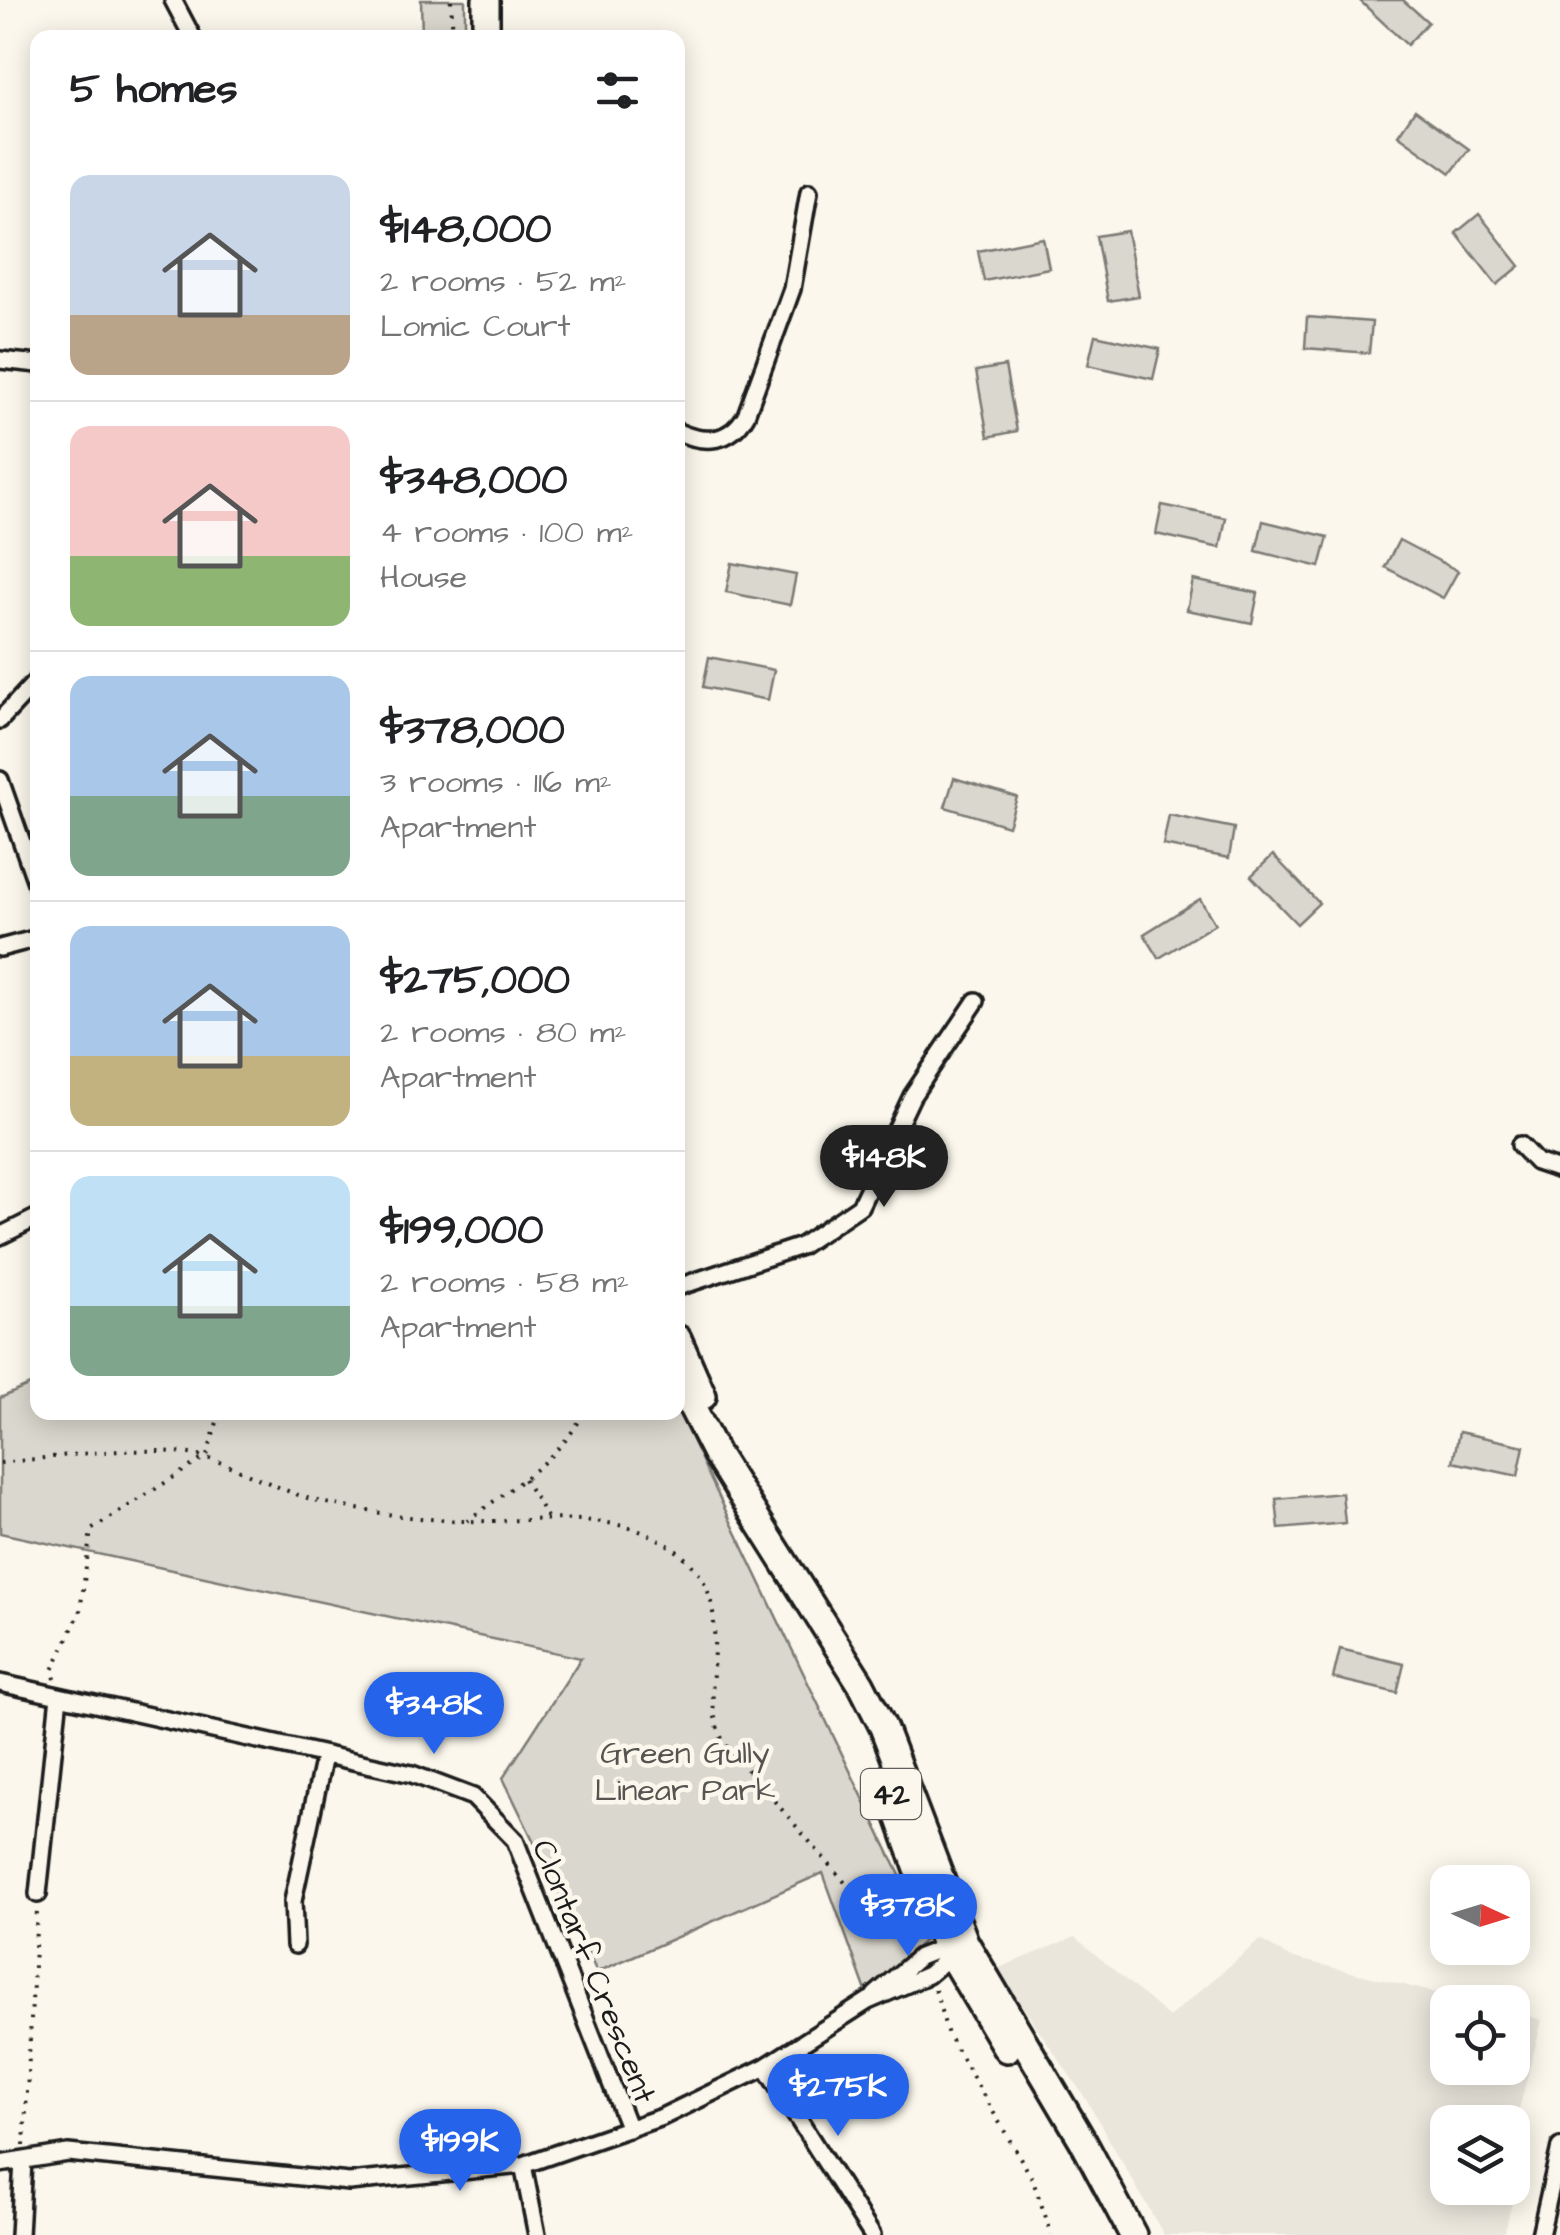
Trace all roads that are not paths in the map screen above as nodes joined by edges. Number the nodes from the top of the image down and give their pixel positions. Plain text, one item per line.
1 (172, 0) edge
2 (486, 0) edge
3 (189, 30) edge
4 (486, 30) edge
5 (809, 192) dead end
6 (0, 360) edge
7 (30, 363) edge
8 (685, 435) edge
9 (30, 688) edge
10 (0, 720) edge
11 (0, 780) edge
12 (30, 865) edge
13 (30, 940) edge
14 (0, 948) edge
15 (976, 1000) dead end
16 (1520, 1145) dead end
17 (1560, 1170) edge
18 (30, 1221) edge
19 (0, 1236) edge
20 (685, 1286) edge
21 (685, 1355) edge
22 (685, 1394) edge
23 (759, 1519) junction
24 (0, 1683) edge
25 (59, 1696) junction
26 (324, 1756) junction
27 (38, 1894) road end
28 (296, 1944) dead end
29 (954, 1948) junction
30 (868, 2001) junction
31 (764, 2067) junction
32 (629, 2129) junction
33 (1560, 2147) edge
34 (24, 2161) junction
35 (0, 2164) edge
36 (522, 2165) junction
37 (20, 2235) edge
38 (537, 2235) edge
39 (872, 2235) edge
40 (1133, 2235) edge
41 (1540, 2235) edge

1 - 3 street
2 - 4 main road
5 - 8 street
6 - 7 street
9 - 10 street
11 - 12 street
13 - 14 street
15 - 20 street
16 - 17 street
18 - 19 street
21 - 23 main road, 42
22 - 23 main road, 42
23 - 29 main road, 42
24 - 25 street, Clontarf Crescent
25 - 26 street, Clontarf Crescent
25 - 27 street
26 - 28 street
26 - 32 street, Clontarf Crescent
29 - 30 street
29 - 30 street
29 - 40 main road, 42
30 - 31 street
31 - 32 street
31 - 39 street
32 - 36 street
33 - 41 street
34 - 35 street
34 - 36 street
34 - 37 street
36 - 38 street

